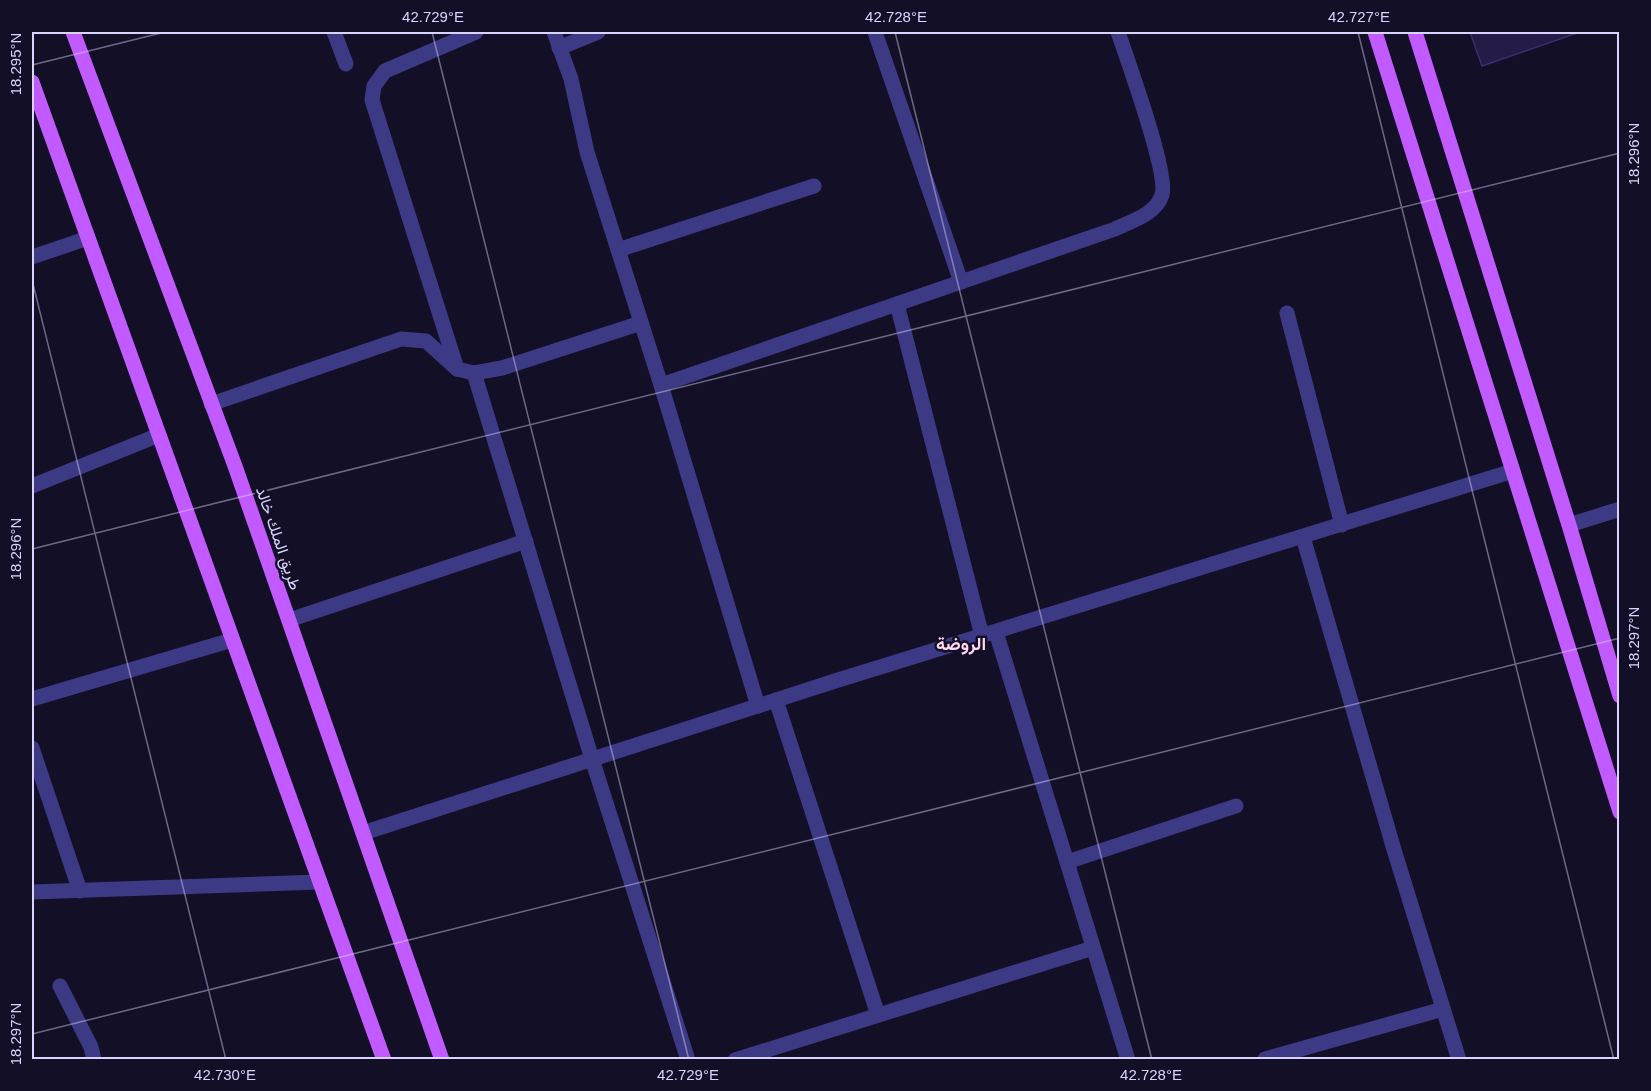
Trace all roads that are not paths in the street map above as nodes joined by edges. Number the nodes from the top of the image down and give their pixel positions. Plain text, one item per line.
1 (73, 32) edge
2 (334, 32) edge
3 (476, 32) edge
4 (554, 32) edge
5 (598, 32) edge
6 (875, 32) edge
7 (1118, 32) edge
8 (1375, 32) edge
9 (1415, 32) edge
10 (560, 48) junction
11 (346, 64) dead end
12 (32, 82) edge
13 (814, 186) dead end
14 (88, 238) junction
15 (618, 250) junction
16 (32, 257) edge
17 (961, 282) junction
18 (897, 304) junction
19 (1287, 313) dead end
20 (641, 323) junction
21 (457, 369) junction
22 (474, 373) junction
23 (661, 385) junction
24 (211, 404) junction
25 (159, 435) junction
26 (1513, 471) junction
27 (32, 486) edge
28 (1620, 508) edge
29 (1342, 525) junction
30 (1569, 525) junction
31 (1303, 537) junction
32 (526, 542) junction
33 (289, 620) junction
34 (989, 634) junction
35 (232, 639) junction
36 (1620, 696) edge
37 (32, 699) edge
38 (776, 700) junction
39 (759, 706) junction
40 (32, 748) edge
41 (592, 759) junction
42 (1236, 806) dead end
43 (1620, 812) edge
44 (363, 833) junction
45 (1067, 862) junction
46 (320, 882) junction
47 (80, 891) junction
48 (32, 892) edge
49 (1093, 948) junction
50 (60, 986) dead end
51 (1443, 1009) junction
52 (878, 1015) junction
53 (94, 1059) edge
54 (384, 1059) edge
55 (442, 1059) edge
56 (688, 1059) edge
57 (735, 1059) edge
58 (1128, 1059) edge
59 (1264, 1059) edge
60 (1459, 1059) edge

1 - 24 main road, طريق الملك خالد
2 - 11 street
3 - 21 street
4 - 10 street
5 - 10 street
6 - 17 street
7 - 17 street
8 - 26 main road
9 - 30 main road
10 - 15 street
12 - 14 main road
13 - 15 street
14 - 16 street
14 - 25 main road
15 - 20 street
17 - 18 street
18 - 23 street
18 - 34 street
19 - 29 street
20 - 22 street
20 - 23 street
21 - 22 street
21 - 24 street
22 - 32 street
23 - 39 street
24 - 33 main road, طريق الملك خالد
25 - 27 street
25 - 35 main road
26 - 29 street
26 - 43 main road
28 - 30 street
29 - 31 street
30 - 36 main road
31 - 34 street
31 - 51 street
32 - 33 street
32 - 41 street
33 - 44 main road, طريق الملك خالد
34 - 38 street
34 - 45 street
35 - 37 street
35 - 46 main road
38 - 39 street
38 - 52 street
39 - 41 street
40 - 47 street
41 - 44 street
41 - 56 street
42 - 45 street
44 - 55 main road, طريق الملك خالد
45 - 49 street
46 - 47 street
46 - 54 main road
47 - 48 street
49 - 52 street
49 - 58 street
50 - 53 street
51 - 59 street
51 - 60 street
52 - 57 street

